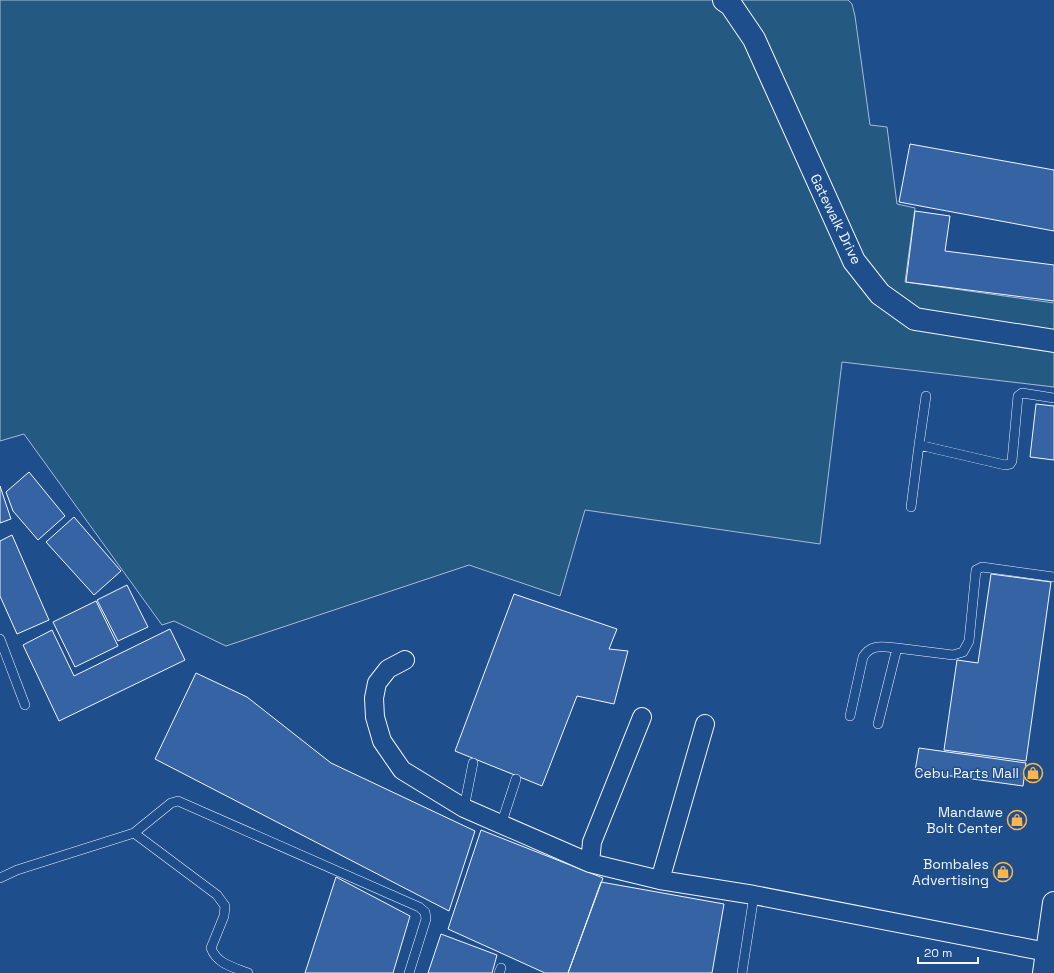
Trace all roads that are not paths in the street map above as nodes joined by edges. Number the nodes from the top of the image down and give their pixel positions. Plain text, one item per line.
1 (724, 0) edge
2 (1054, 341) edge
3 (926, 396) dead end
4 (1054, 398) edge
5 (919, 445) junction
6 (911, 507) dead end
7 (1054, 577) edge
8 (0, 639) edge
9 (897, 648) junction
10 (405, 660) dead end
11 (25, 705) dead end
12 (850, 716) dead end
13 (642, 717) dead end
14 (705, 724) dead end
15 (878, 724) dead end
16 (473, 763) dead end
17 (516, 779) dead end
18 (464, 808) junction
19 (500, 825) junction
20 (134, 833) junction
21 (590, 862) junction
22 (0, 878) edge
23 (660, 880) junction
24 (754, 895) junction
25 (1054, 903) edge
26 (1045, 963) edge
27 (248, 973) edge
28 (409, 973) edge
29 (742, 973) edge

1 - 2 main road, Gatewalk Drive
3 - 5 lane
4 - 5 lane
5 - 6 lane
7 - 9 lane
8 - 11 lane
9 - 12 lane
9 - 15 lane
10 - 18 street
13 - 21 street
14 - 23 street
16 - 18 lane
17 - 19 lane
18 - 19 street
19 - 21 street
20 - 22 lane
20 - 27 lane
20 - 28 lane
21 - 23 street
23 - 24 street
24 - 26 street
24 - 29 lane
25 - 26 main road

